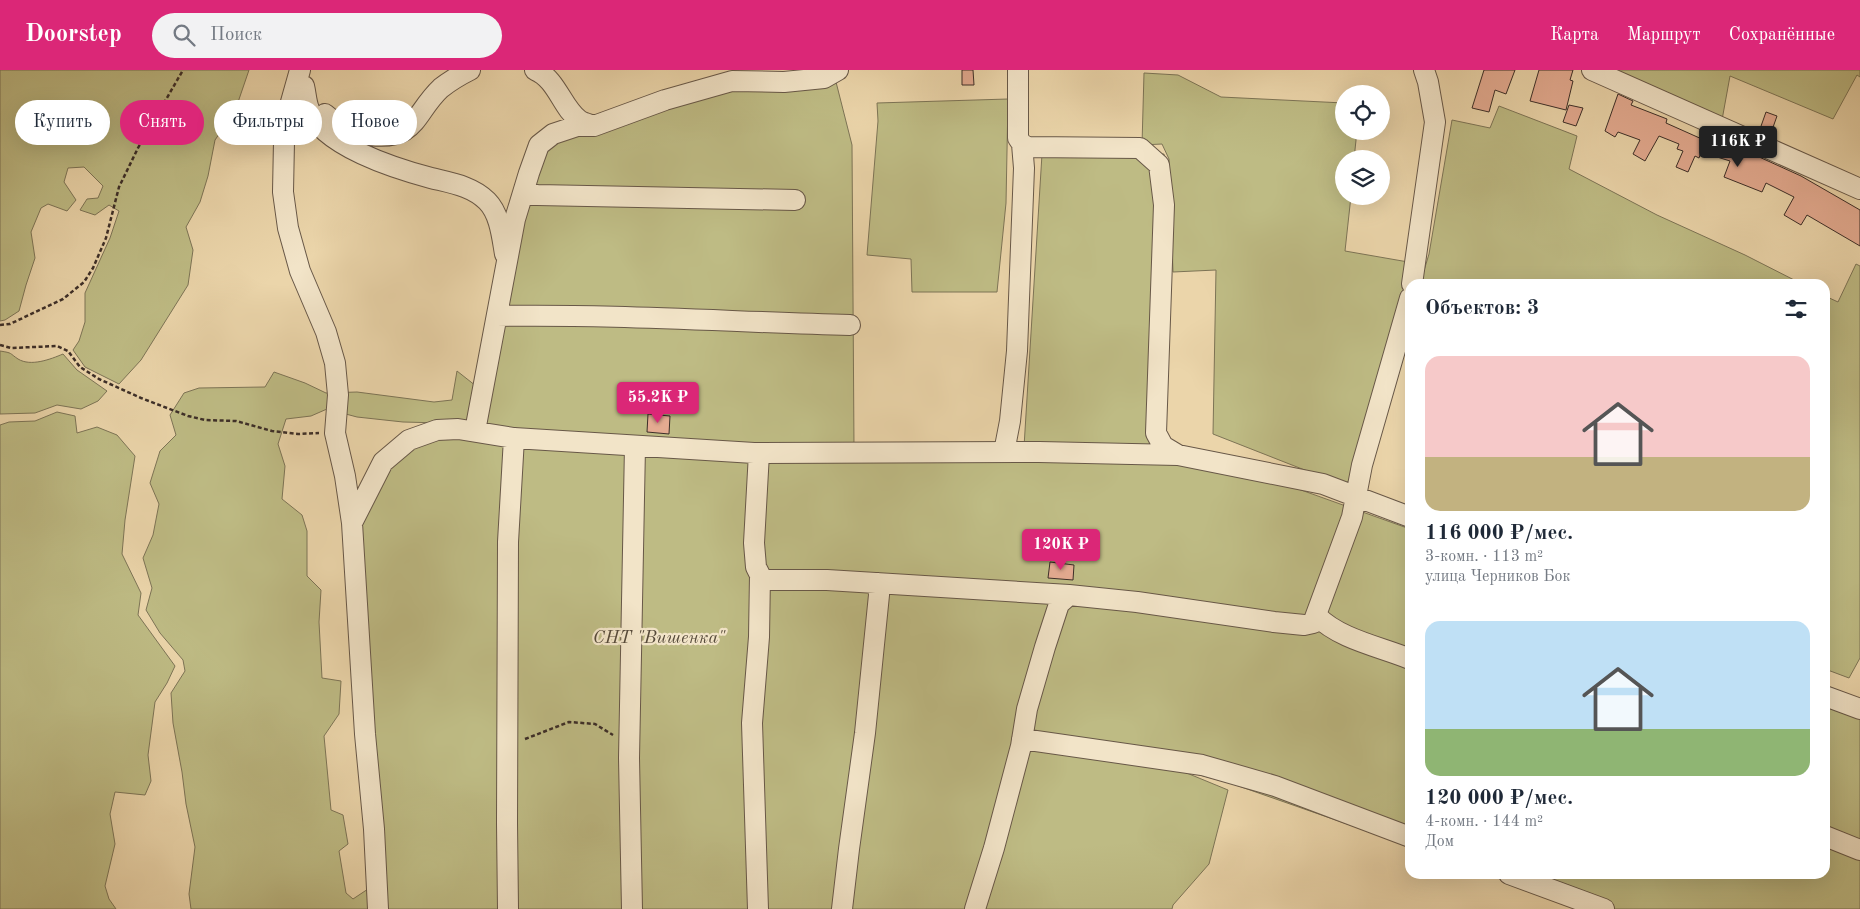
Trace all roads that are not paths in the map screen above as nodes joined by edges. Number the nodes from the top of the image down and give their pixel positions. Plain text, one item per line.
1 (470, 70) edge
2 (535, 70) edge
3 (838, 70) edge
4 (1018, 70) edge
5 (1424, 70) edge
6 (1595, 71) edge
7 (302, 75) edge
8 (594, 126) junction
9 (1022, 144) junction
10 (1860, 189) edge
11 (523, 193) junction
12 (795, 200) dead end
13 (506, 264) junction
14 (1413, 279) edge
15 (1405, 315) edge
16 (497, 316) junction
17 (850, 325) dead end
18 (474, 431) junction
19 (514, 438) junction
20 (635, 446) junction
21 (1006, 452) junction
22 (759, 453) junction
23 (1178, 455) junction
24 (1357, 497) junction
25 (1405, 515) edge
26 (352, 523) junction
27 (760, 580) junction
28 (878, 583) junction
29 (1069, 595) junction
30 (1317, 616) junction
31 (1405, 657) edge
32 (1830, 698) edge
33 (1860, 709) edge
34 (1022, 739) junction
35 (1405, 835) edge
36 (1830, 838) edge
37 (1860, 850) edge
38 (1523, 879) edge
39 (378, 909) edge
40 (508, 909) edge
41 (632, 909) edge
42 (758, 909) edge
43 (842, 909) edge
44 (975, 909) edge
45 (1604, 909) edge

1 - 7 street
2 - 8 street
3 - 8 street
4 - 9 street
5 - 14 street
6 - 10 street
7 - 13 street
7 - 26 street
8 - 11 street
9 - 21 street
9 - 23 street
11 - 12 street
11 - 13 street
13 - 16 street
15 - 24 street
16 - 17 street
16 - 18 street
18 - 19 street
18 - 26 street
19 - 20 street
19 - 40 street
20 - 22 street
20 - 41 street
21 - 22 street
21 - 23 street
22 - 27 street
23 - 24 street
24 - 25 street
24 - 30 street
26 - 39 street
27 - 28 street
27 - 42 street
28 - 29 street
28 - 43 street
29 - 30 street
29 - 34 street
30 - 31 street
32 - 33 street
34 - 35 street
34 - 44 street
36 - 37 street
38 - 45 street

